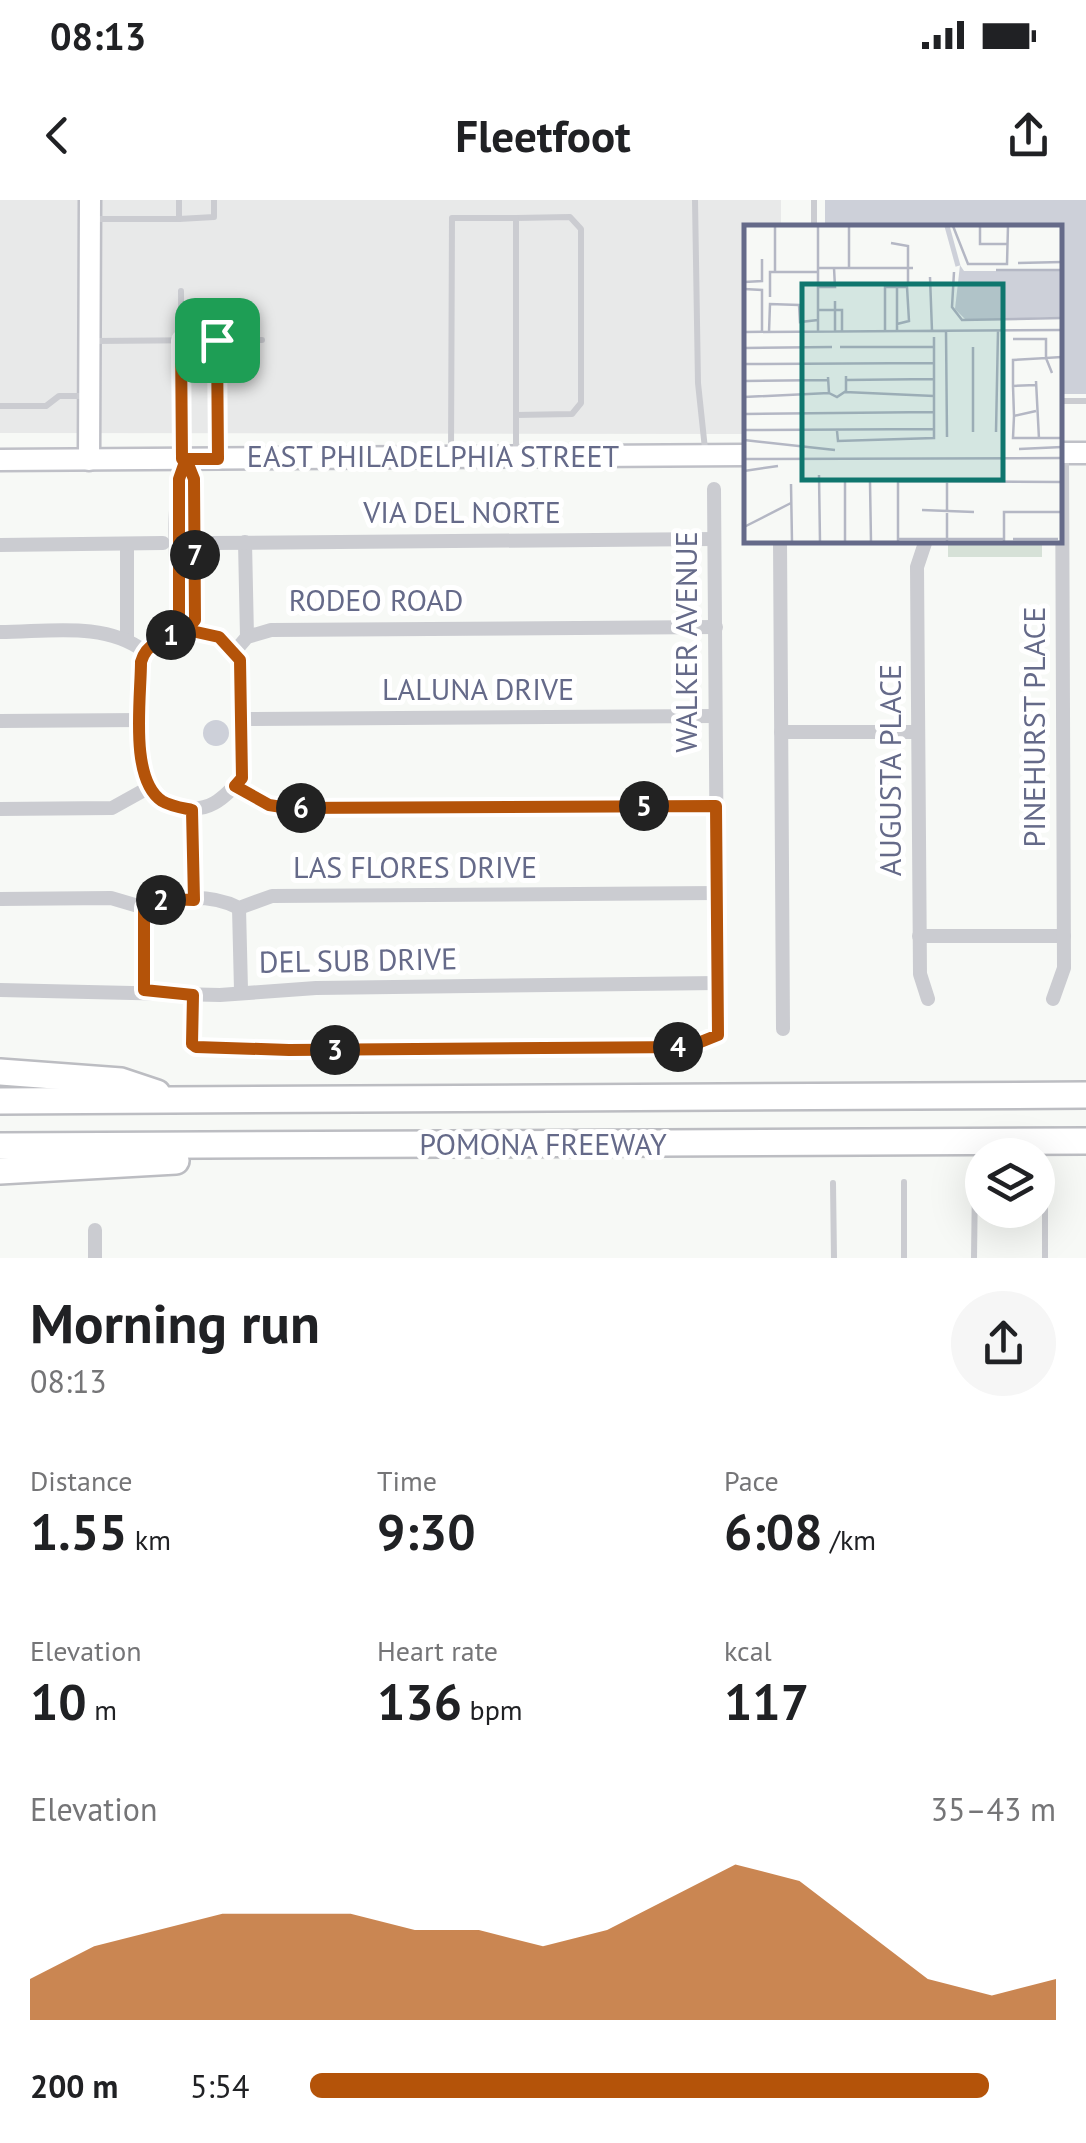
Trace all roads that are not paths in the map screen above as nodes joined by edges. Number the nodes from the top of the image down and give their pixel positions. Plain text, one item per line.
1 (179, 200) edge
2 (214, 200) edge
3 (695, 200) edge
4 (90, 210) edge
5 (516, 218) junction
6 (179, 219) junction
7 (181, 290) dead end
8 (181, 340) junction
9 (217, 340) junction
10 (262, 340) dead end
11 (89, 341) junction
12 (89, 396) junction
13 (0, 406) edge
14 (516, 415) junction
15 (705, 455) junction
16 (744, 455) edge
17 (451, 457) junction
18 (516, 457) junction
19 (184, 459) junction
20 (218, 459) junction
21 (0, 460) edge
22 (88, 460) junction
23 (714, 488) dead end
24 (714, 539) junction
25 (245, 542) junction
26 (780, 542) edge
27 (925, 542) edge
28 (1061, 542) edge
29 (209, 543) dead end
30 (127, 544) junction
31 (163, 544) dead end
32 (0, 545) edge
33 (716, 626) junction
34 (187, 630) junction
35 (0, 632) edge
36 (247, 637) junction
37 (127, 639) junction
38 (236, 650) junction
39 (144, 652) junction
40 (715, 716) junction
41 (140, 720) junction
42 (242, 720) junction
43 (0, 721) edge
44 (781, 732) junction
45 (918, 732) junction
46 (235, 786) junction
47 (148, 788) junction
48 (716, 806) junction
49 (0, 809) edge
50 (192, 810) junction
51 (717, 893) junction
52 (0, 899) edge
53 (194, 900) junction
54 (144, 908) junction
55 (239, 908) junction
56 (919, 936) junction
57 (1064, 936) junction
58 (718, 982) junction
59 (0, 990) edge
60 (144, 990) junction
61 (241, 990) junction
62 (193, 995) junction
63 (1053, 999) dead end
64 (928, 1000) dead end
65 (783, 1029) dead end
66 (0, 1072) edge
67 (1086, 1095) edge
68 (180, 1100) junction
69 (0, 1101) edge
70 (1086, 1141) edge
71 (0, 1146) edge
72 (400, 1146) junction
73 (0, 1171) edge
74 (904, 1182) dead end
75 (833, 1183) dead end
76 (974, 1228) edge
77 (1045, 1228) edge
78 (95, 1230) dead end
79 (95, 1258) edge
80 (834, 1258) edge
81 (904, 1258) edge
82 (974, 1258) edge
83 (1045, 1258) edge

1 - 6 lane
2 - 6 lane
3 - 15 lane
4 - 6 lane
4 - 11 street
5 - 14 lane
5 - 14 lane
5 - 17 lane
7 - 8 lane
8 - 9 lane
8 - 11 lane
8 - 19 lane
9 - 10 lane
9 - 20 lane
11 - 12 street
12 - 13 lane
12 - 22 street
14 - 18 lane
15 - 16 street, EAST PHILADELPHIA STREET
15 - 18 street, EAST PHILADELPHIA STREET
17 - 18 street, EAST PHILADELPHIA STREET
17 - 20 street, EAST PHILADELPHIA STREET
19 - 20 street, EAST PHILADELPHIA STREET
19 - 22 street, EAST PHILADELPHIA STREET
19 - 34 street
21 - 22 street, EAST PHILADELPHIA STREET
23 - 24 street, WALKER AVENUE
24 - 25 street, VIA DEL NORTE
24 - 33 street, WALKER AVENUE
25 - 29 street, VIA DEL NORTE
25 - 36 street
26 - 44 street
27 - 45 street, AUGUSTA PLACE
28 - 57 street, PINEHURST PLACE
30 - 31 street
30 - 32 street
30 - 37 street
33 - 36 street, RODEO ROAD
33 - 40 street, WALKER AVENUE
34 - 38 street
34 - 39 street
35 - 37 street
36 - 38 street
37 - 39 street
38 - 42 street
39 - 41 street
40 - 42 street, LALUNA DRIVE
40 - 48 street, WALKER AVENUE
41 - 43 street
41 - 47 street
42 - 46 street
44 - 45 street
44 - 65 street
45 - 56 street, AUGUSTA PLACE
46 - 48 street
46 - 50 street
47 - 49 street
47 - 50 street
48 - 51 street, WALKER AVENUE
50 - 53 street
51 - 55 street, LAS FLORES DRIVE
51 - 58 street, WALKER AVENUE
52 - 54 street, LAS FLORES DRIVE
53 - 54 street, LAS FLORES DRIVE
53 - 55 street, LAS FLORES DRIVE
54 - 60 street
55 - 61 street
56 - 57 street
56 - 64 street, AUGUSTA PLACE
57 - 63 street, PINEHURST PLACE
58 - 61 street, DEL SUB DRIVE
58 - 62 street, WALKER AVENUE
59 - 60 street, DEL SUB DRIVE
60 - 62 street, DEL SUB DRIVE
61 - 62 street, DEL SUB DRIVE
66 - 68 highway
67 - 68 highway, POMONA FREEWAY
68 - 69 highway, POMONA FREEWAY
70 - 72 highway, POMONA FREEWAY
71 - 72 highway, POMONA FREEWAY
72 - 73 highway
74 - 81 lane
75 - 80 lane
76 - 82 lane
77 - 83 lane
78 - 79 street

